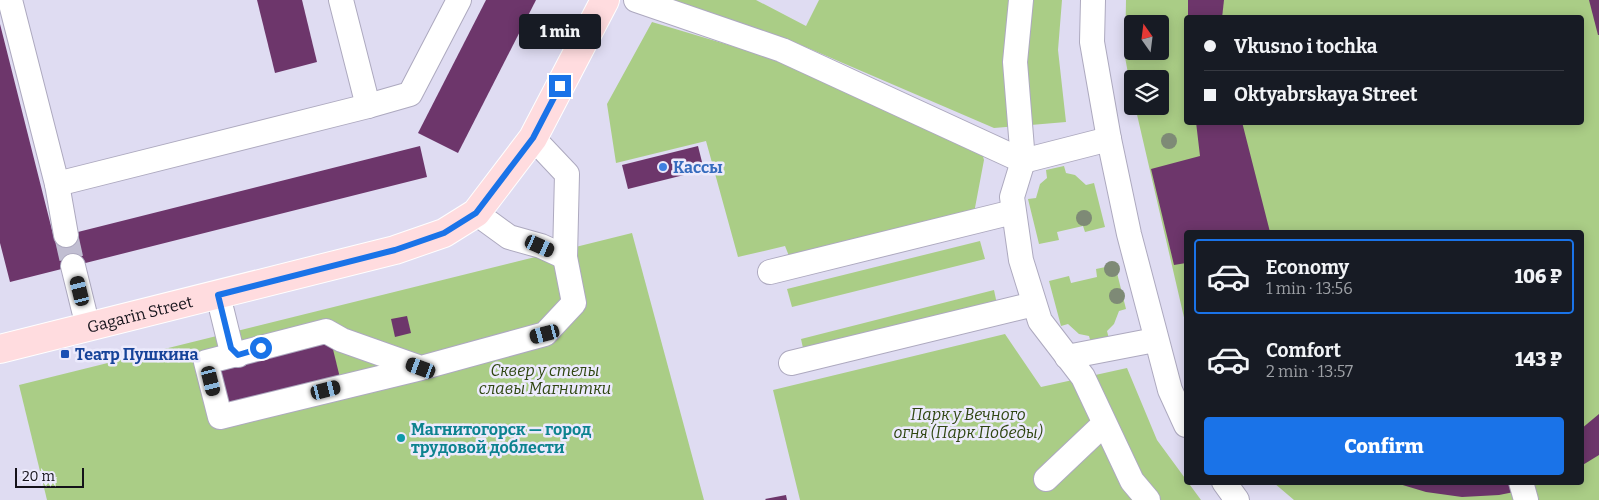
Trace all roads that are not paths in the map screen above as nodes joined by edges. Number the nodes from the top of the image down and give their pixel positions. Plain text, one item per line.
1 (10, 0) edge
2 (341, 0) edge
3 (459, 0) edge
4 (604, 0) edge
5 (636, 0) edge
6 (1021, 0) edge
7 (1093, 0) edge
8 (368, 106) junction
9 (533, 138) junction
10 (1109, 140) junction
11 (1023, 161) junction
12 (57, 184) junction
13 (1013, 212) junction
14 (476, 213) junction
15 (66, 235) tunnel mouth
16 (565, 257) junction
17 (73, 266) tunnel mouth
18 (770, 272) dead end
19 (218, 295) junction
20 (1034, 304) junction
21 (88, 327) junction
22 (1155, 340) junction
23 (0, 349) edge
24 (238, 355) junction
25 (1067, 357) junction
26 (791, 363) dead end
27 (421, 368) junction
28 (1184, 422) edge
29 (1104, 424) junction
30 (1046, 479) dead end
31 (1226, 485) edge
32 (1522, 485) edge
33 (1148, 500) edge
34 (1237, 500) edge
35 (1526, 500) edge

1 - 12 lane
2 - 8 lane
3 - 8 lane
4 - 9 main road
5 - 11 lane
6 - 11 lane
7 - 10 lane
8 - 12 lane
9 - 14 main road
9 - 16 lane
10 - 11 lane
10 - 22 lane
11 - 13 lane
12 - 15 lane
13 - 18 lane
13 - 20 lane
14 - 16 lane
14 - 19 main road, Gagarin Street
16 - 27 lane
17 - 21 lane
19 - 21 main road, Gagarin Street
19 - 24 lane
20 - 25 lane
20 - 26 lane
21 - 23 main road, Gagarin Street
22 - 25 lane
22 - 28 lane
24 - 27 lane
24 - 27 lane
25 - 29 lane
29 - 30 lane
29 - 33 lane
31 - 34 lane
32 - 35 lane

